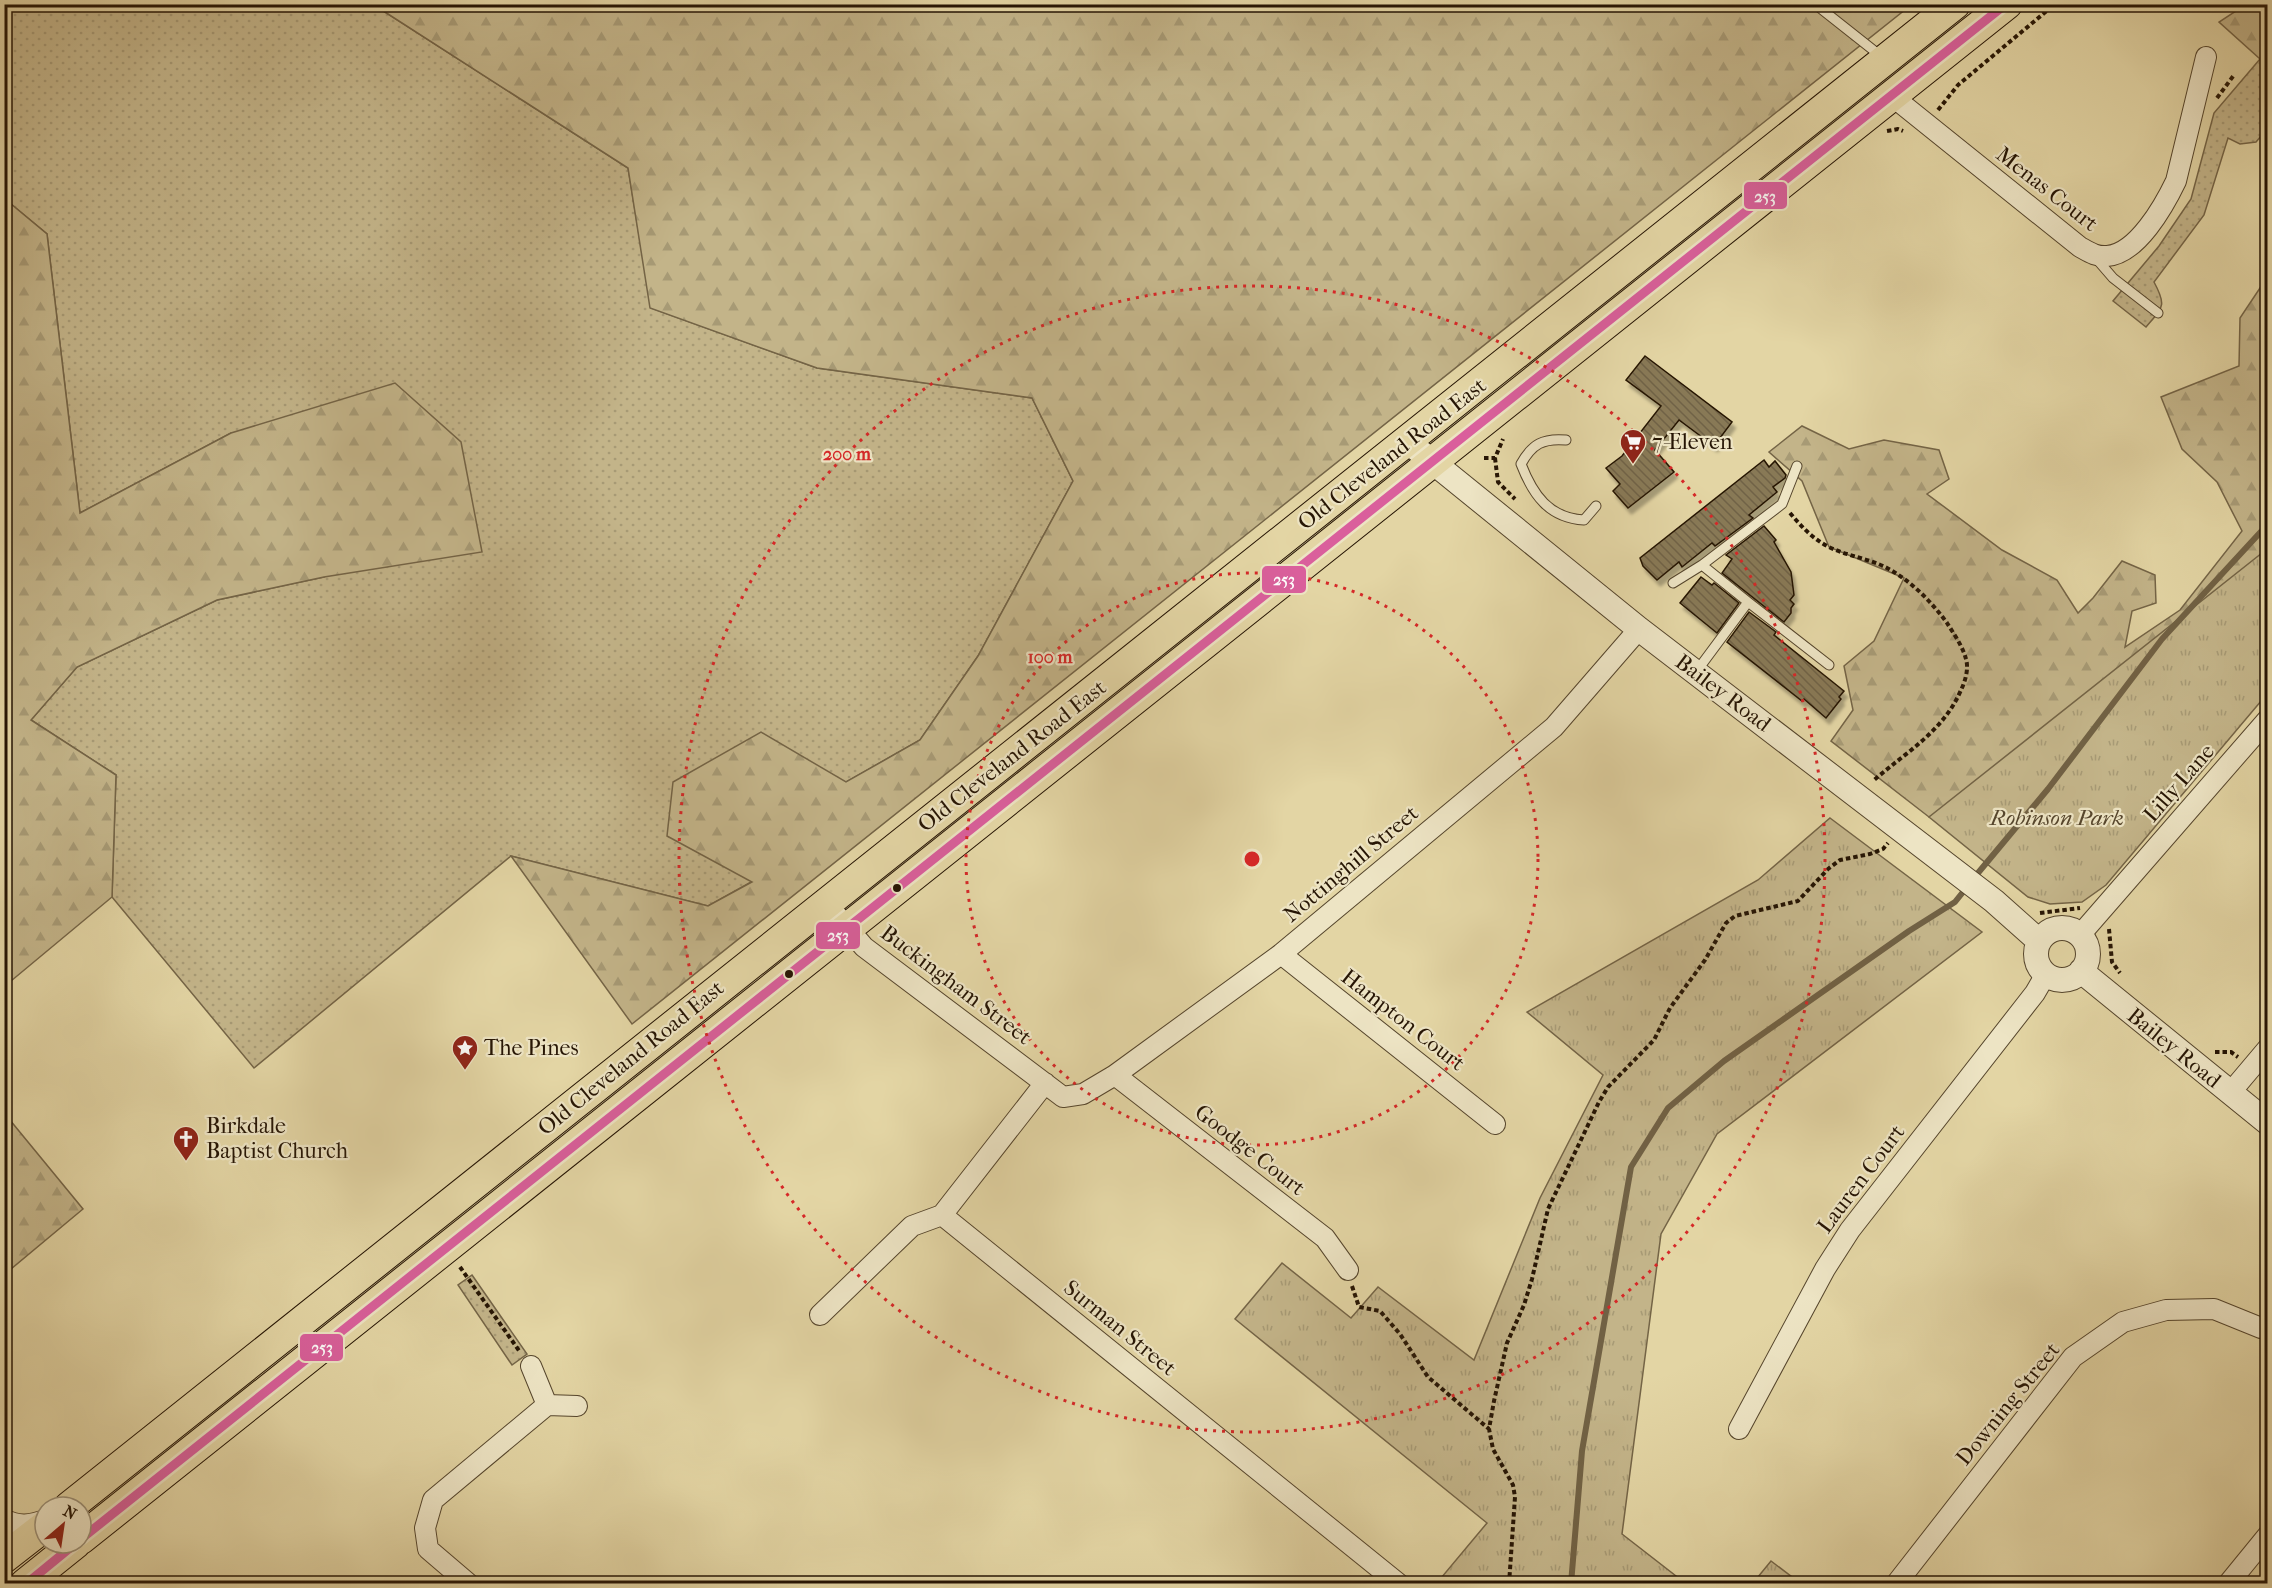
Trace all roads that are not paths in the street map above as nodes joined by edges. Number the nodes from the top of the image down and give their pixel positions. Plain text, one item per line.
1 (1815, 4) edge
2 (1955, 4) edge
3 (2007, 4) edge
4 (2206, 57) dead end
5 (1886, 59) junction
6 (1892, 96) junction
7 (2093, 255) junction
8 (2158, 313) dead end
9 (1566, 440) dead end
10 (1408, 442) junction
11 (1432, 462) junction
12 (1797, 466) dead end
13 (1596, 506) dead end
14 (1702, 565) junction
15 (1673, 583) dead end
16 (1748, 602) junction
17 (1639, 629) junction
18 (1829, 665) dead end
19 (1696, 672) junction
20 (2268, 719) edge
21 (826, 903) junction
22 (2087, 926) junction
23 (848, 928) junction
24 (2039, 941) junction
25 (1281, 954) junction
26 (2081, 971) junction
27 (2046, 974) junction
28 (2268, 1048) edge
29 (1115, 1075) junction
30 (1045, 1083) junction
31 (2230, 1093) junction
32 (1063, 1097) joint
33 (2268, 1123) edge
34 (1495, 1124) dead end
35 (942, 1215) junction
36 (1348, 1270) road end
37 (820, 1315) dead end
38 (2265, 1329) edge
39 (531, 1365) road end
40 (547, 1406) junction
41 (577, 1406) dead end
42 (1739, 1429) dead end
43 (84, 1495) edge
44 (4, 1519) edge
45 (33, 1524) edge
46 (93, 1529) edge
47 (33, 1535) edge
48 (2268, 1535) edge
49 (61, 1555) edge
50 (4, 1558) edge
51 (25, 1584) edge
52 (469, 1584) edge
53 (1399, 1584) edge
54 (1896, 1584) edge
55 (2228, 1584) edge

1 - 5 lane
2 - 5 main road, Old Cleveland Road East
3 - 6 main road, Old Cleveland Road East
4 - 7 street, Menas Court
5 - 10 main road, Old Cleveland Road East
6 - 7 street, Menas Court
6 - 11 main road, Old Cleveland Road East
7 - 8 lane
9 - 13 lane
10 - 11 street, Bailey Road
10 - 21 main road, Old Cleveland Road East
11 - 17 street, Bailey Road
11 - 23 main road, Old Cleveland Road East
12 - 14 lane
14 - 15 lane
14 - 16 lane
16 - 18 lane
16 - 19 lane
17 - 19 street, Bailey Road
17 - 25 street, Nottinghill Street
19 - 24 street, Bailey Road
20 - 22 street, Lilly Lane
21 - 23 street, Buckingham Street
21 - 43 main road, Old Cleveland Road East
22 - 24 street
22 - 26 street
23 - 30 street, Buckingham Street
23 - 46 main road, Old Cleveland Road East
24 - 27 street
25 - 29 street, Nottinghill Street
25 - 34 street, Hampton Court
26 - 27 street
26 - 31 street, Bailey Road
27 - 42 street, Lauren Court
28 - 31 street
29 - 32 street, Nottinghill Street
29 - 36 street, Goodge Court
30 - 32 street, Buckingham Street
30 - 35 street
31 - 33 street, Bailey Road
35 - 37 street
35 - 53 street, Surman Street
38 - 54 street, Downing Street
39 - 40 street
40 - 41 street
40 - 52 street
44 - 45 street
47 - 50 main road
48 - 55 street
49 - 51 main road

